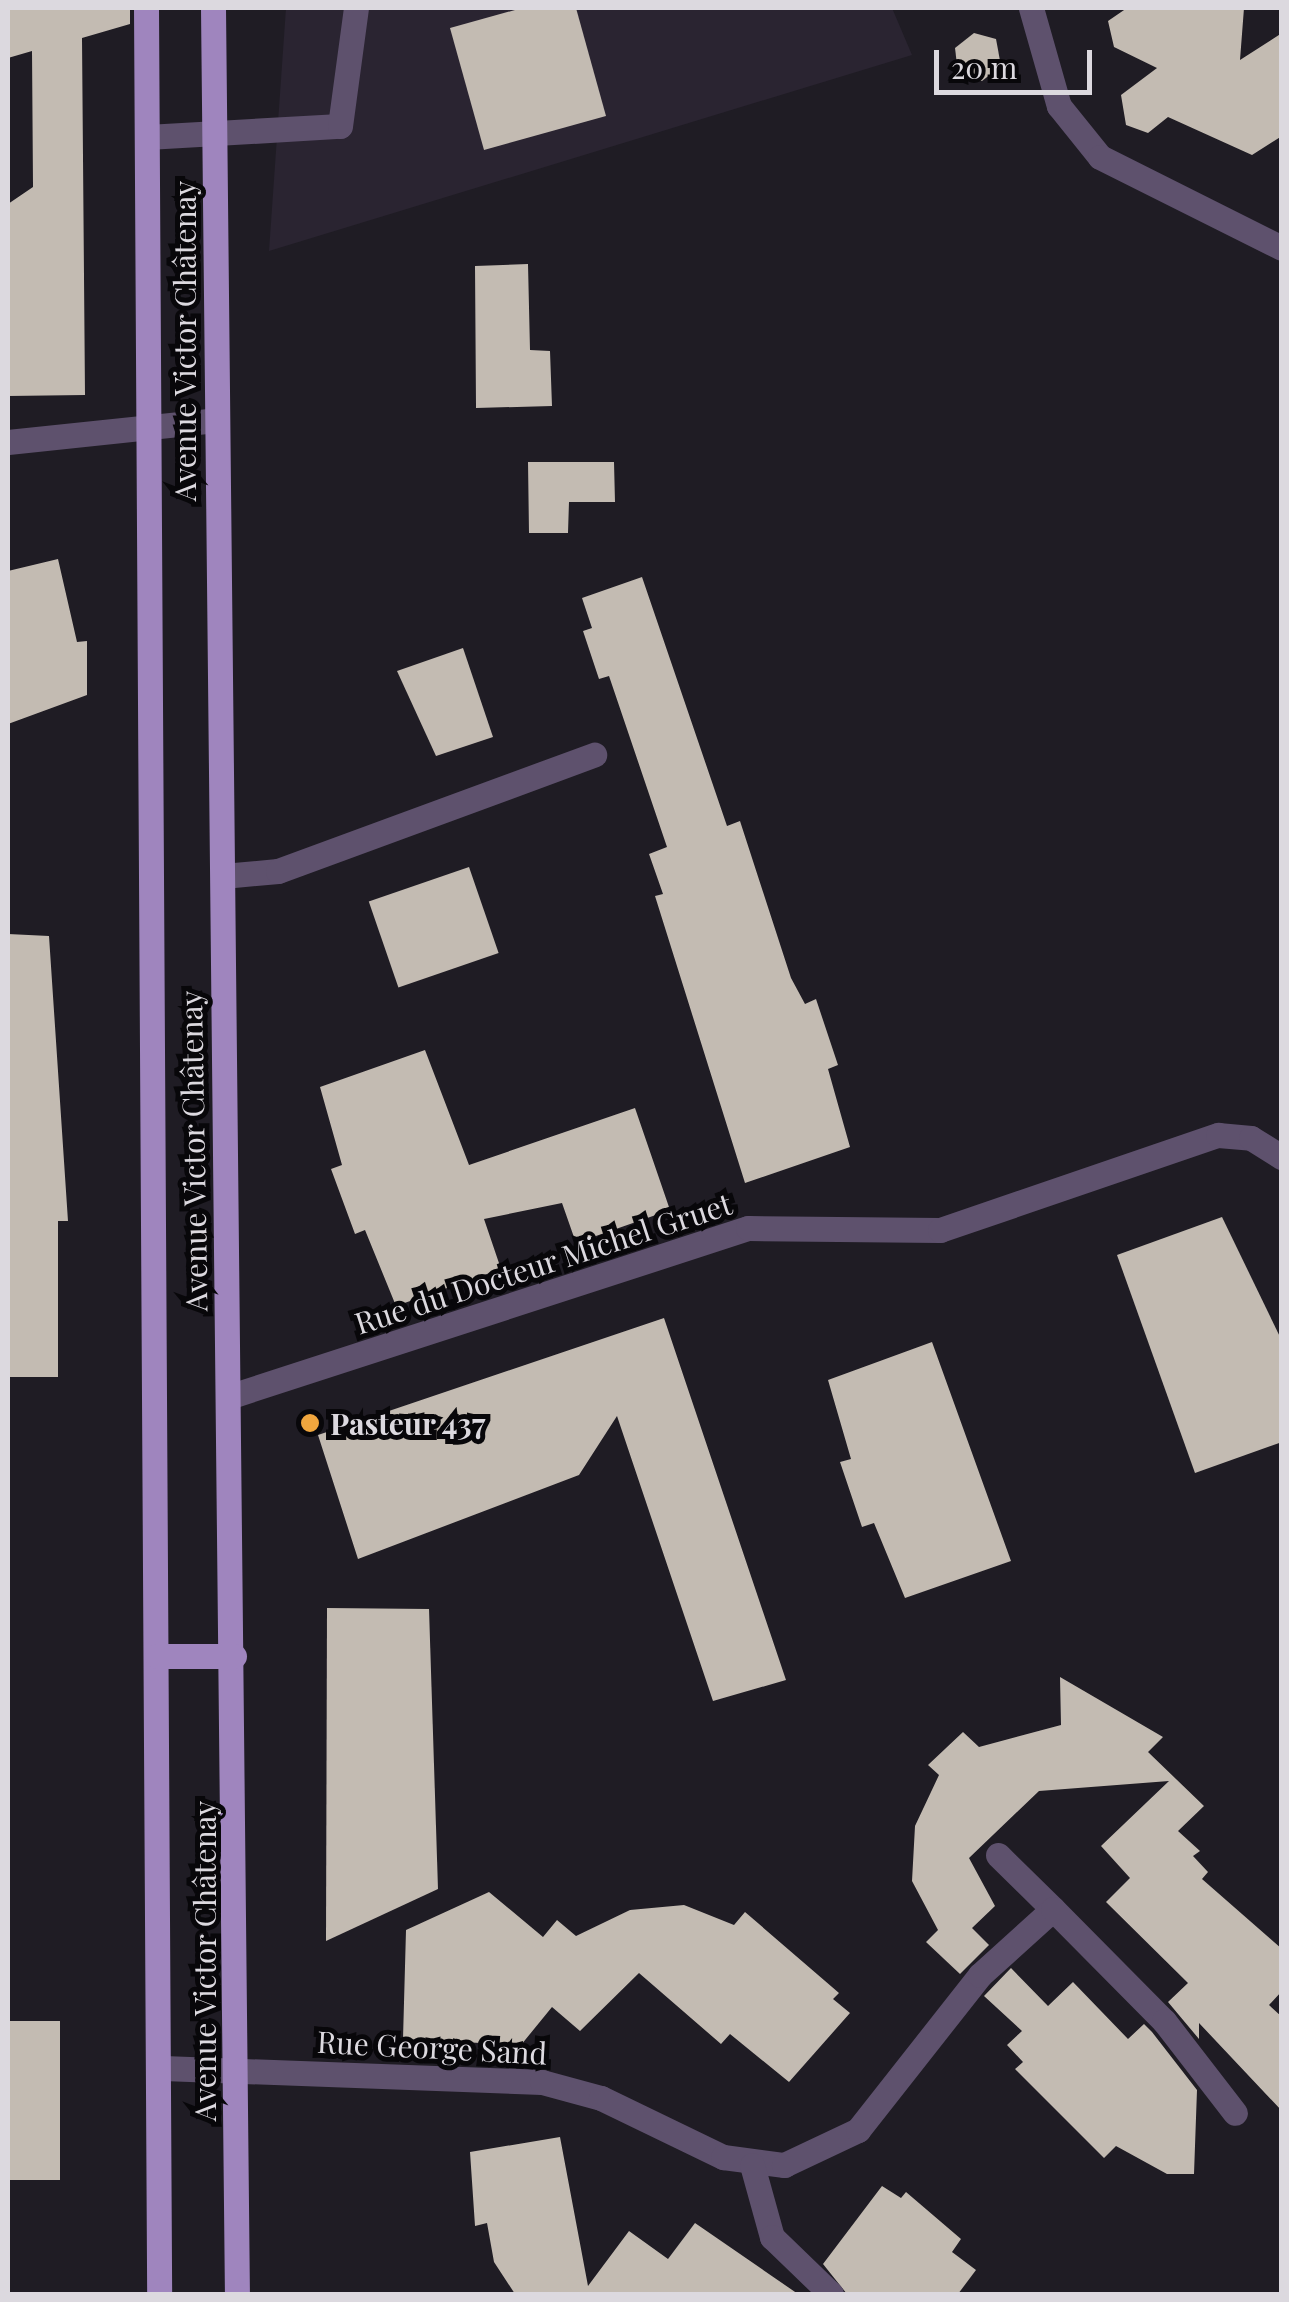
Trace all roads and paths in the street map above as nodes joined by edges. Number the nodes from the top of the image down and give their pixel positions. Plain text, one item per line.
1 (146, 8) edge
2 (213, 8) edge
3 (356, 8) edge
4 (1030, 8) edge
5 (214, 133) junction
6 (147, 137) junction
7 (1282, 248) edge
8 (216, 420) junction
9 (148, 426) junction
10 (8, 442) edge
11 (594, 756) dead end
12 (223, 876) junction
13 (1282, 1157) edge
14 (228, 1397) junction
15 (156, 1656) junction
16 (234, 1656) junction
17 (998, 1856) dead end
18 (1053, 1909) junction
19 (163, 2068) junction
20 (239, 2073) junction
21 (1235, 2113) dead end
22 (752, 2164) junction
23 (159, 2294) edge
24 (237, 2294) edge
25 (832, 2294) edge

1 - 6 main road, Avenue Victor Châtenay
2 - 5 main road, Avenue Victor Châtenay
3 - 5 street
4 - 7 street
5 - 6 street
5 - 8 main road, Avenue Victor Châtenay
6 - 9 main road, Avenue Victor Châtenay
8 - 9 street
8 - 12 main road, Avenue Victor Châtenay
9 - 10 street
9 - 15 main road, Avenue Victor Châtenay
11 - 12 street
12 - 14 main road, Avenue Victor Châtenay
13 - 14 street, Rue du Docteur Michel Gruet
14 - 16 main road, Avenue Victor Châtenay
15 - 16 main road
15 - 19 main road, Avenue Victor Châtenay
16 - 20 main road, Avenue Victor Châtenay
17 - 18 street
18 - 21 street
18 - 22 street, Rue George Sand
19 - 20 street, Rue George Sand
19 - 23 main road, Avenue Victor Châtenay
20 - 22 street, Rue George Sand
20 - 24 main road, Avenue Victor Châtenay
22 - 25 street

